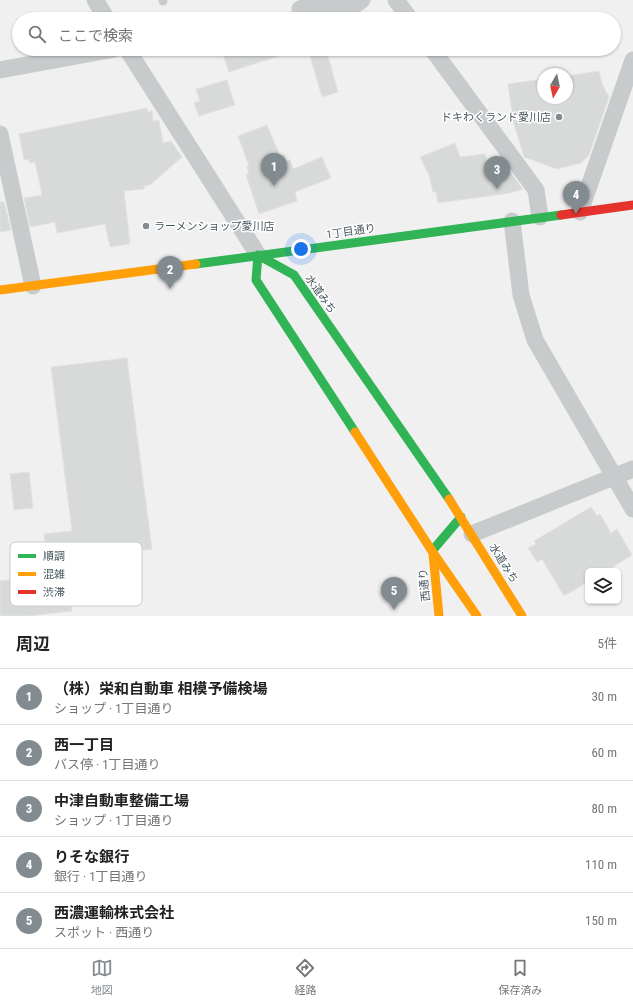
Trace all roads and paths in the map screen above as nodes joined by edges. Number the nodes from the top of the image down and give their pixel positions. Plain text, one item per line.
1 (95, 0) edge
2 (362, 0) edge
3 (396, 0) edge
4 (300, 9) dead end
5 (103, 12) edge
6 (405, 12) edge
7 (77, 56) edge
8 (131, 56) edge
9 (437, 56) edge
10 (633, 60) edge
11 (0, 70) edge
12 (0, 134) edge
13 (633, 205) edge
14 (580, 212) junction
15 (540, 217) junction
16 (512, 222) junction
17 (258, 255) junction
18 (33, 286) junction
19 (0, 290) edge
20 (633, 469) edge
21 (614, 476) junction
22 (633, 509) edge
23 (461, 517) junction
24 (472, 534) junction
25 (432, 551) junction
26 (439, 616) edge
27 (476, 616) edge
28 (522, 616) edge

1 - 5 street
2 - 4 street
3 - 6 street
7 - 11 street
8 - 17 street
9 - 15 street
10 - 14 street
12 - 18 street
13 - 14 street, 1丁目通り
14 - 15 street, 1丁目通り
15 - 16 street, 1丁目通り
16 - 17 street, 1丁目通り
16 - 21 street
17 - 18 street, 1丁目通り
17 - 23 street, 水道みち
17 - 25 street
18 - 19 street, 1丁目通り
20 - 21 street
21 - 22 street
21 - 24 street
23 - 24 street, 水道みち
23 - 25 street
24 - 28 street, 水道みち
25 - 26 street, 西通り
25 - 27 street

